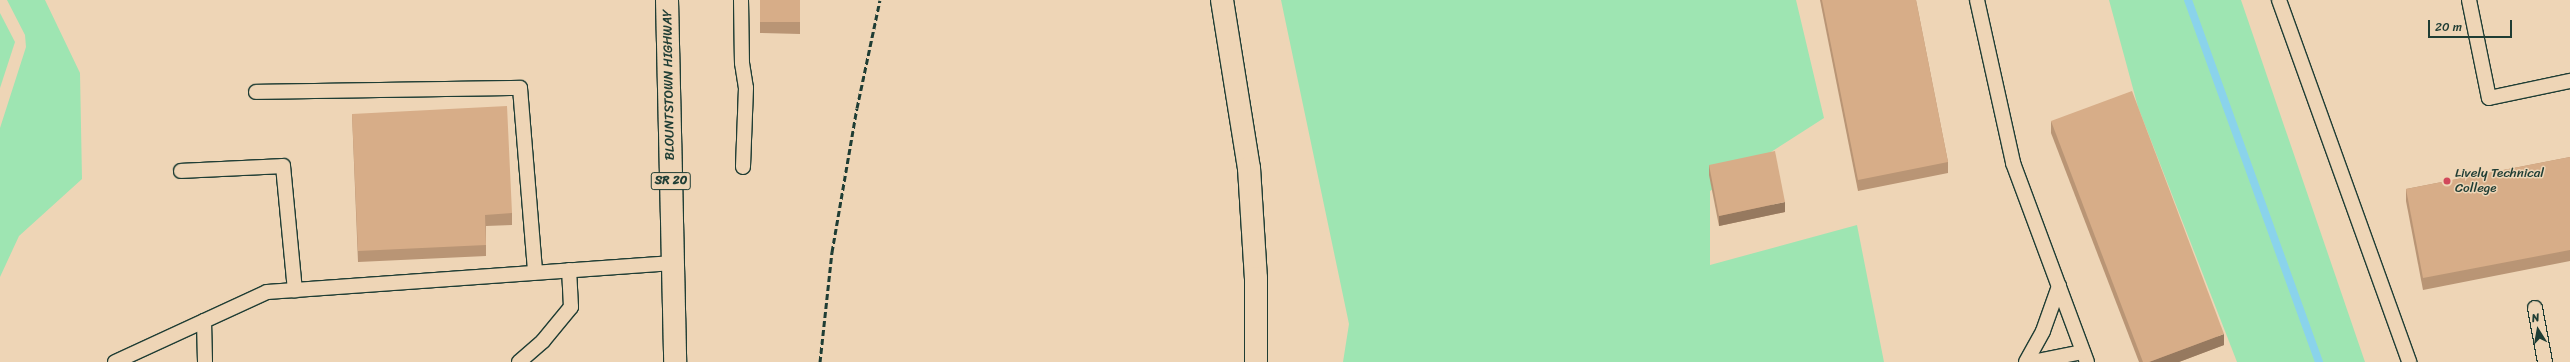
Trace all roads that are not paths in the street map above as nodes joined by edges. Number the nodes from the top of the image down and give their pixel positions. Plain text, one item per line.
1 (667, 0) edge
2 (741, 0) edge
3 (1222, 0) edge
4 (1977, 0) edge
5 (2280, 0) edge
6 (2469, 0) edge
7 (2570, 81) edge
8 (256, 92) dead end
9 (743, 167) dead end
10 (181, 171) dead end
11 (673, 262) junction
12 (569, 270) junction
13 (535, 272) junction
14 (2059, 286) junction
15 (295, 290) junction
16 (2535, 308) dead end
17 (204, 321) junction
18 (2085, 357) edge
19 (115, 362) edge
20 (204, 362) edge
21 (519, 362) edge
22 (675, 362) edge
23 (1256, 362) edge
24 (2026, 362) edge
25 (2032, 362) edge
26 (2409, 362) edge
27 (2545, 362) edge

1 - 11 main road, BLOUNTSTOWN HIGHWAY / SR 20
2 - 9 lane
3 - 23 main road
4 - 14 lane
5 - 26 lane
6 - 7 lane
8 - 13 lane
10 - 15 lane
11 - 12 lane
11 - 22 main road, BLOUNTSTOWN HIGHWAY / SR 20
12 - 13 lane
12 - 21 lane
13 - 15 lane
14 - 18 lane
14 - 24 lane
15 - 17 lane
16 - 27 lane
17 - 19 lane
17 - 20 lane
18 - 25 lane

